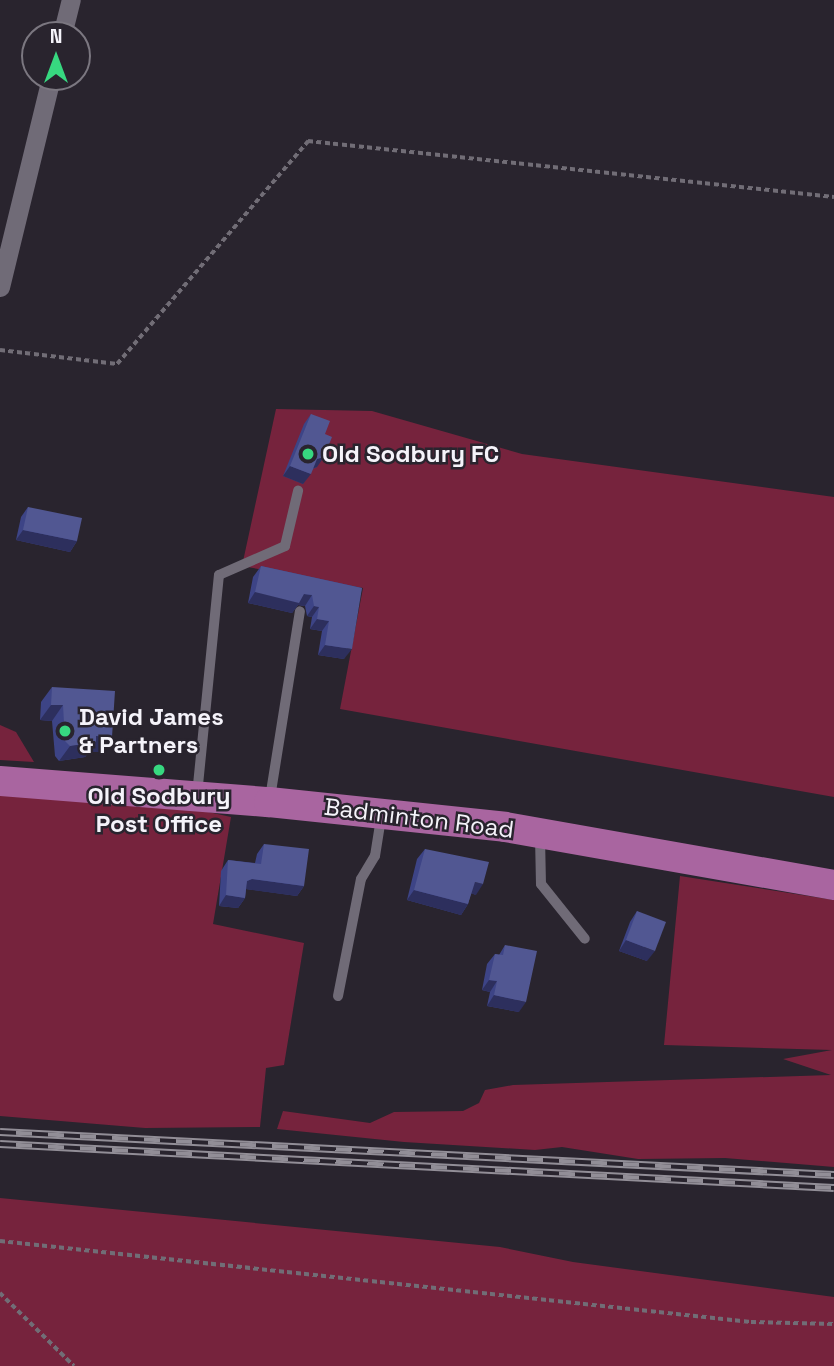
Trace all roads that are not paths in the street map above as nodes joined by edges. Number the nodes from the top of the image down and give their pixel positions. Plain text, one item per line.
1 (71, 0) edge
2 (66, 21) edge
3 (48, 91) edge
4 (0, 287) edge
5 (298, 491) dead end
6 (300, 611) edge
7 (0, 781) edge
8 (197, 796) junction
9 (270, 802) junction
10 (382, 814) junction
11 (540, 833) junction
12 (834, 885) edge
13 (584, 939) dead end
14 (338, 996) dead end

1 - 2 street
3 - 4 street
5 - 8 lane
6 - 9 lane
7 - 8 main road, Badminton Road
8 - 9 main road, Badminton Road
9 - 10 main road, Badminton Road
10 - 11 main road, Badminton Road
10 - 14 lane
11 - 12 main road, Badminton Road
11 - 13 lane

